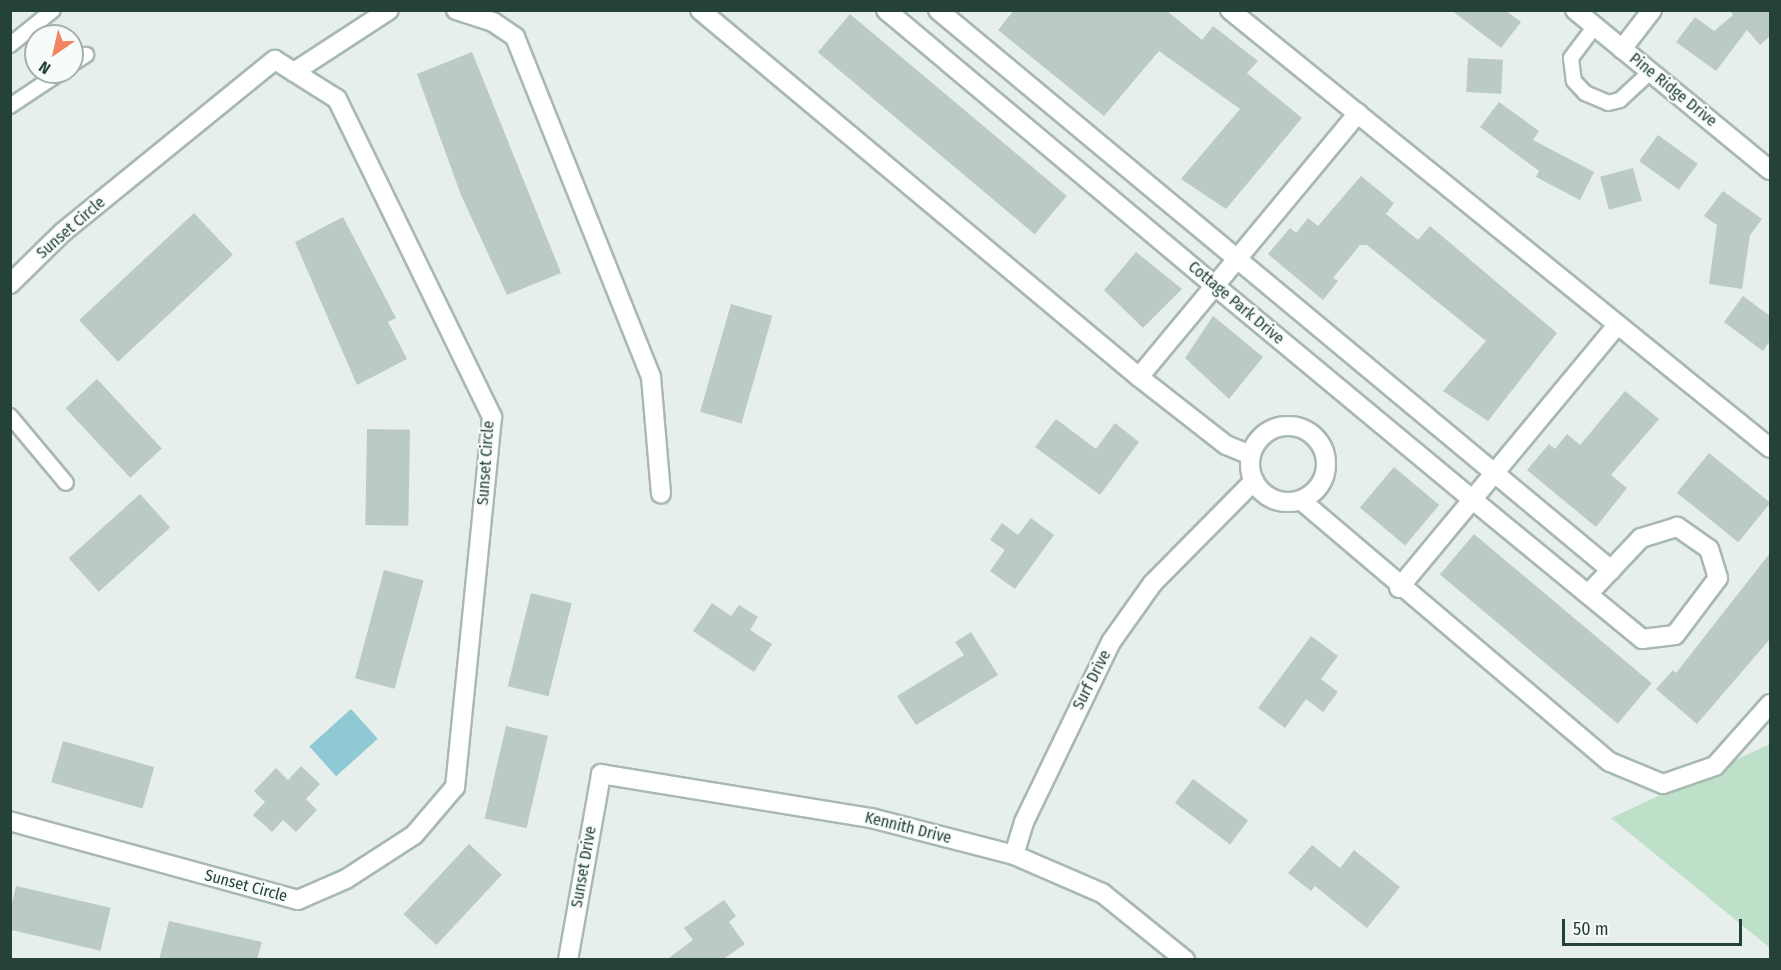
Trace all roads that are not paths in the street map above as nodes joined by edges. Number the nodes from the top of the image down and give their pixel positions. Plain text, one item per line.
1 (53, 10) edge
2 (389, 10) edge
3 (456, 10) edge
4 (700, 10) edge
5 (886, 10) edge
6 (938, 10) edge
7 (1230, 10) edge
8 (1575, 10) edge
9 (1652, 10) edge
10 (1595, 26) junction
11 (10, 45) edge
12 (1622, 49) junction
13 (294, 72) junction
14 (1650, 72) junction
15 (43, 84) edge
16 (10, 106) edge
17 (1358, 113) junction
18 (1770, 170) edge
19 (1236, 258) junction
20 (10, 284) edge
21 (1214, 285) junction
22 (1617, 325) junction
23 (1139, 377) junction
24 (10, 416) edge
25 (1770, 448) edge
26 (1251, 456) junction
27 (1496, 472) junction
28 (1254, 481) junction
29 (66, 483) dead end
30 (661, 494) dead end
31 (1473, 500) junction
32 (1303, 502) junction
33 (1611, 570) junction
34 (1399, 588) junction
35 (1588, 594) junction
36 (1770, 704) edge
37 (601, 774) joint
38 (10, 821) edge
39 (1014, 855) junction
40 (568, 960) edge
41 (1185, 960) edge

1 - 11 lane
2 - 13 street
3 - 30 street
4 - 23 street
5 - 21 street, Cottage Park Drive
6 - 19 street
7 - 17 street
8 - 10 street, Pine Ridge Drive
9 - 12 street
10 - 12 street, Pine Ridge Drive
10 - 14 lane
12 - 14 street, Pine Ridge Drive
13 - 20 street, Sunset Circle
13 - 38 street, Sunset Circle
14 - 18 street, Pine Ridge Drive
15 - 16 lane
17 - 19 street
17 - 22 street
19 - 21 street
19 - 27 street
21 - 23 street
21 - 31 street, Cottage Park Drive
22 - 25 street
22 - 27 street
23 - 26 street
24 - 29 lane
26 - 28 street
26 - 32 street
27 - 31 street
27 - 33 street
28 - 32 street
28 - 39 street, Surf Drive
31 - 34 street
31 - 35 street, Cottage Park Drive
32 - 34 street
33 - 35 street, Cottage Park Drive
33 - 35 street, Cottage Park Drive
34 - 36 street
37 - 39 street, Kennith Drive
37 - 40 street, Sunset Drive
39 - 41 street, Kennith Drive

